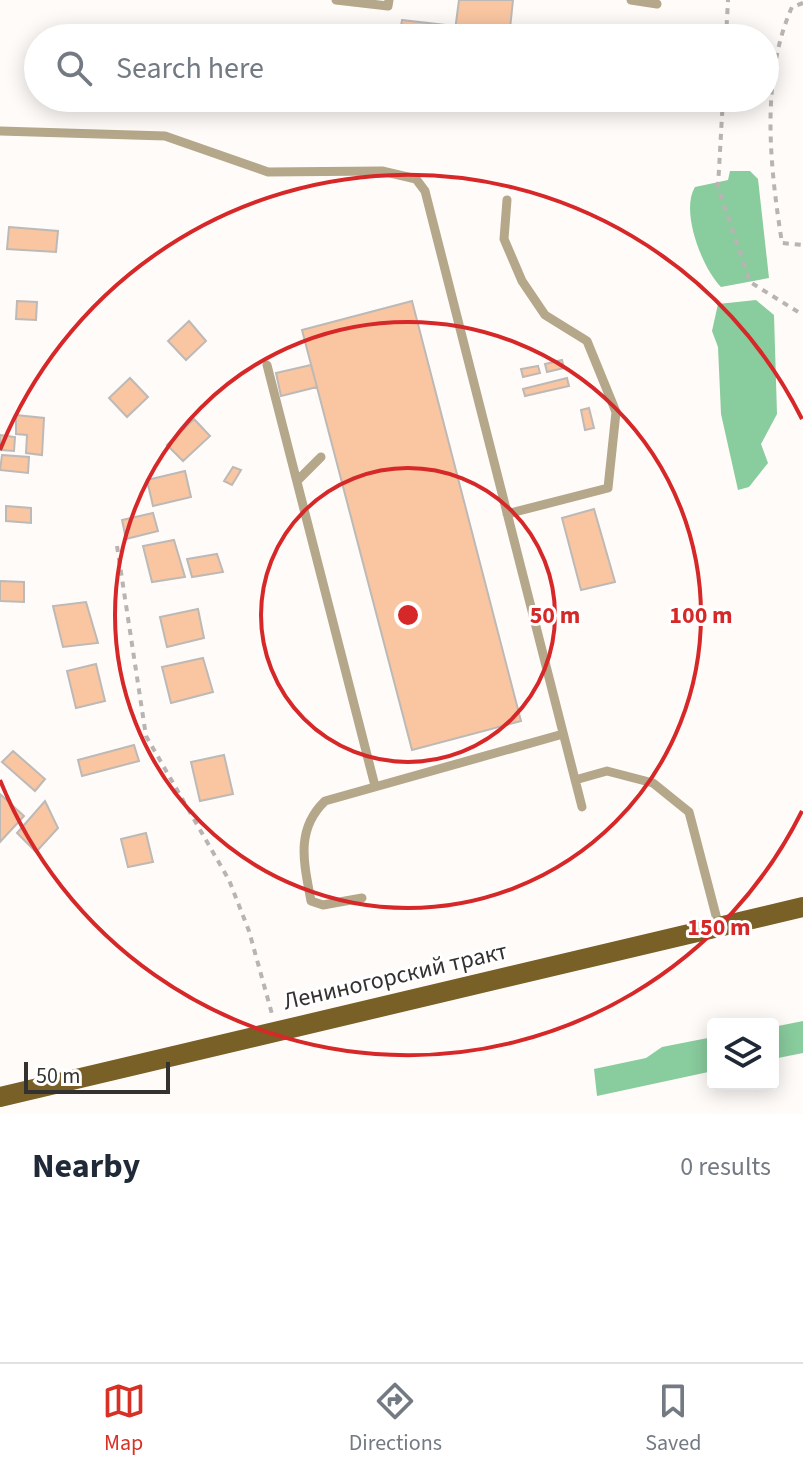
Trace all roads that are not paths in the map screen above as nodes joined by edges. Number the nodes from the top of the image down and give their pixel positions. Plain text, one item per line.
1 (336, 0) edge
2 (389, 0) edge
3 (631, 0) edge
4 (657, 4) dead end
5 (0, 131) edge
6 (507, 200) dead end
7 (267, 365) dead end
8 (321, 457) dead end
9 (297, 481) junction
10 (507, 514) junction
11 (563, 734) junction
12 (575, 780) junction
13 (375, 786) junction
14 (582, 807) dead end
15 (362, 898) dead end
16 (803, 907) edge
17 (719, 927) junction
18 (0, 1097) edge

1 - 2 lane
3 - 4 lane
5 - 10 lane
6 - 10 lane
7 - 9 lane
8 - 9 lane
9 - 13 lane
10 - 11 lane
11 - 12 lane
11 - 13 lane
12 - 14 lane
12 - 17 lane
13 - 15 lane
16 - 17 main road, Лениногорский тракт
17 - 18 main road, Лениногорский тракт

